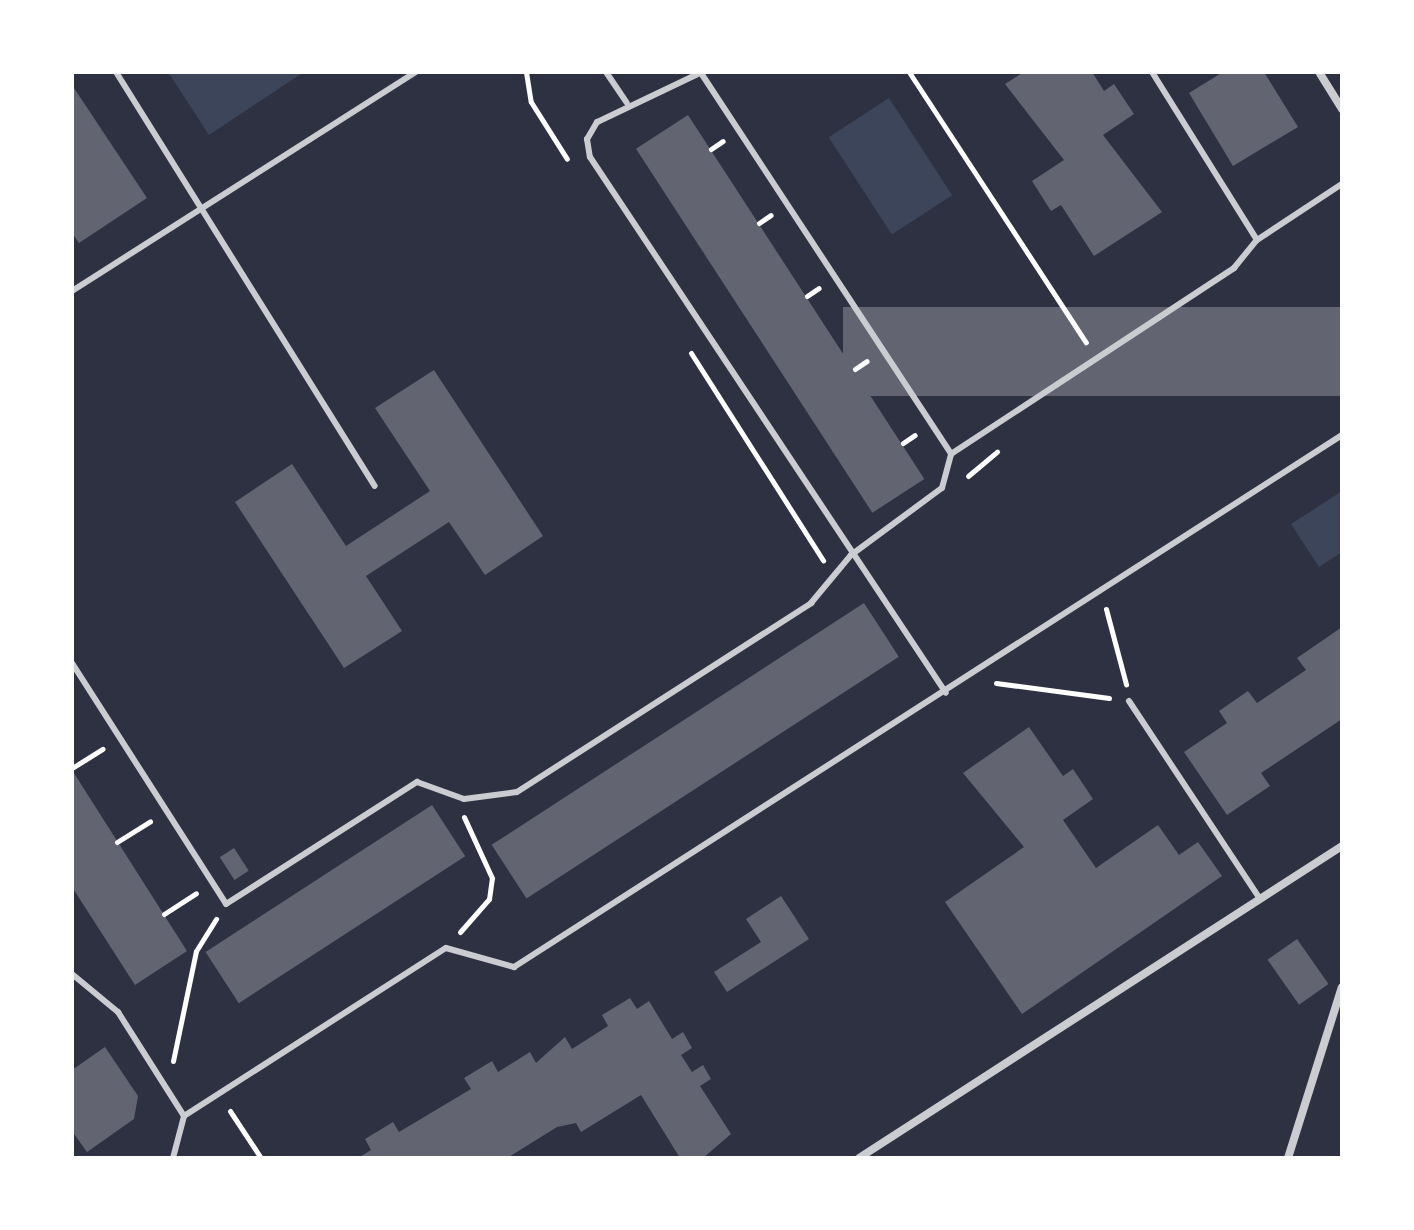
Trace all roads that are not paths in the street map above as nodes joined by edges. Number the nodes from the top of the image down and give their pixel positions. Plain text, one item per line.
1 (116, 72) edge
2 (416, 72) edge
3 (606, 72) edge
4 (702, 72) edge
5 (1152, 72) edge
6 (1319, 72) edge
7 (627, 103) junction
8 (1342, 109) edge
9 (1342, 184) edge
10 (205, 207) junction
11 (1257, 240) junction
12 (72, 291) edge
13 (1342, 435) edge
14 (951, 454) junction
15 (375, 486) dead end
16 (851, 555) junction
17 (72, 663) edge
18 (946, 693) junction
19 (1129, 701) road end
20 (1342, 846) edge
21 (1260, 899) junction
22 (72, 974) edge
23 (1342, 987) edge
24 (184, 1116) junction
25 (173, 1158) edge
26 (859, 1158) edge
27 (1288, 1158) edge

1 - 10 lane
2 - 10 lane
3 - 7 lane
4 - 7 lane
4 - 14 lane
5 - 11 lane
6 - 8 street
7 - 16 lane
9 - 11 lane
10 - 12 lane
10 - 15 lane
11 - 14 lane
13 - 18 lane
14 - 16 lane
16 - 17 lane
16 - 18 lane
18 - 24 lane
19 - 21 lane
20 - 21 street
21 - 26 street
22 - 24 lane
23 - 27 street
24 - 25 lane

